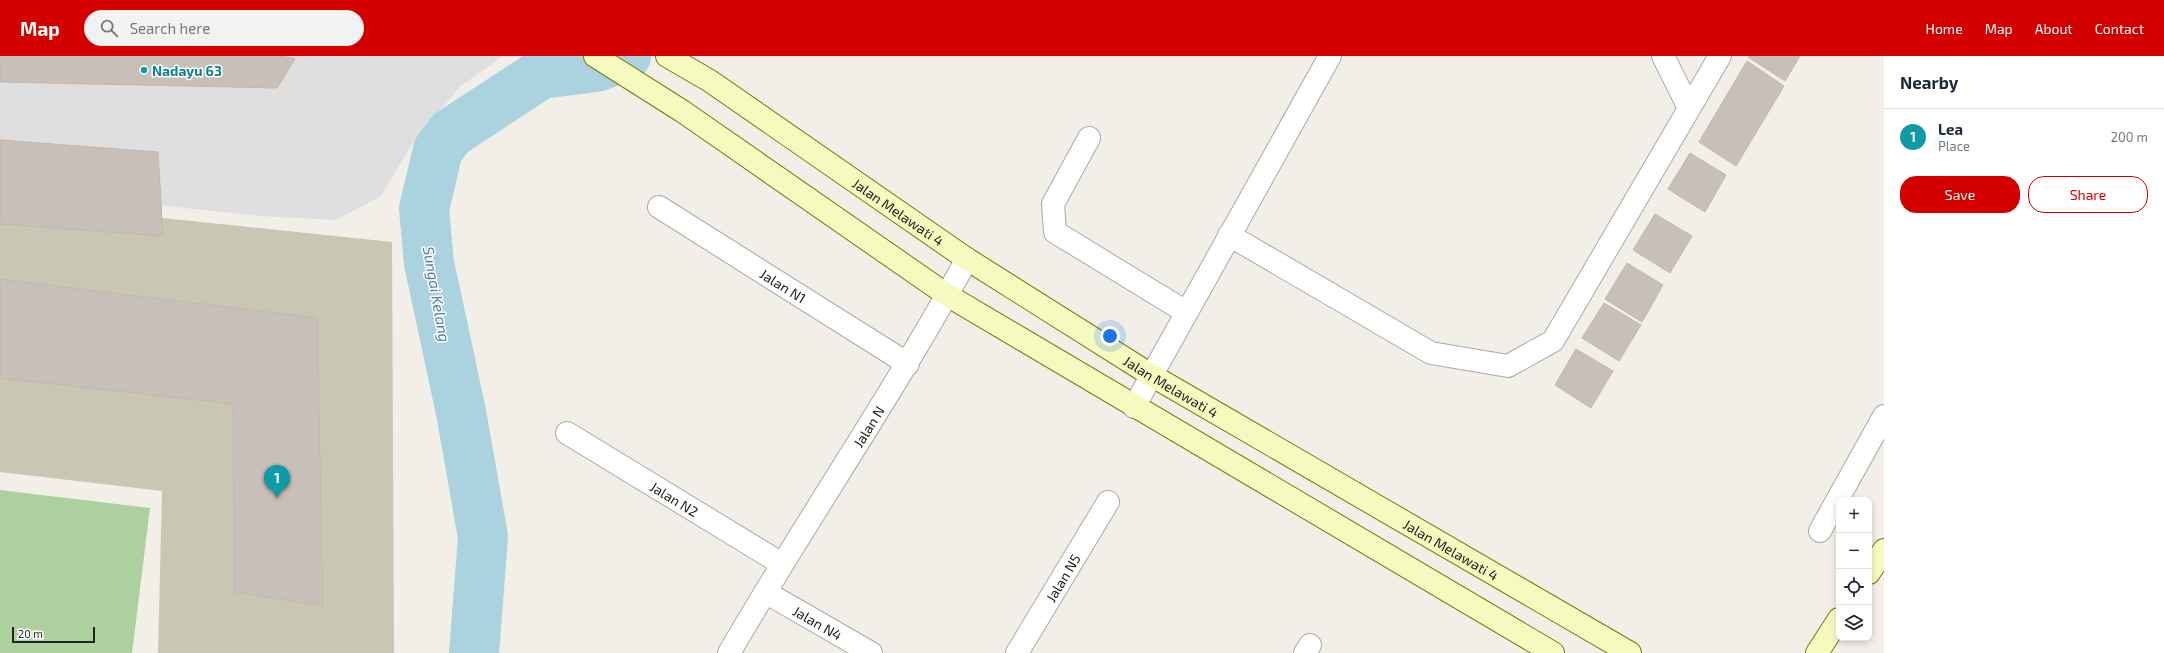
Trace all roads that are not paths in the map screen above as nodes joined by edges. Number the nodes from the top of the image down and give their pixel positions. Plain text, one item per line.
1 (667, 56) edge
2 (1330, 56) edge
3 (1663, 56) edge
4 (1720, 56) edge
5 (596, 57) edge
6 (1689, 108) junction
7 (1089, 138) dead end
8 (659, 207) dead end
9 (1229, 235) junction
10 (967, 259) junction
11 (947, 295) junction
12 (1186, 312) junction
13 (908, 364) junction
14 (1151, 375) junction
15 (1134, 407) junction
16 (1884, 416) edge
17 (567, 433) dead end
18 (1108, 502) dead end
19 (1820, 531) dead end
20 (1884, 550) edge
21 (782, 564) junction
22 (1872, 569) edge
23 (765, 592) junction
24 (1836, 624) edge
25 (729, 653) edge
26 (871, 653) edge
27 (1017, 653) edge
28 (1553, 653) edge
29 (1630, 653) edge
30 (1817, 653) edge

1 - 10 street, Jalan Melawati 4
2 - 9 street
3 - 6 street
4 - 6 street
5 - 11 street
6 - 9 street
7 - 12 street
8 - 13 street, Jalan N1
9 - 12 street
10 - 11 street, Jalan N
10 - 14 street, Jalan Melawati 4
11 - 13 street, Jalan N
11 - 15 street
12 - 14 street
13 - 21 street, Jalan N
14 - 15 street
14 - 29 street, Jalan Melawati 4
15 - 28 street
16 - 19 street
17 - 21 street, Jalan N2
18 - 27 street, Jalan N5
20 - 22 street
21 - 23 street, Jalan N
23 - 25 street, Jalan N
23 - 26 street, Jalan N4
24 - 30 street

